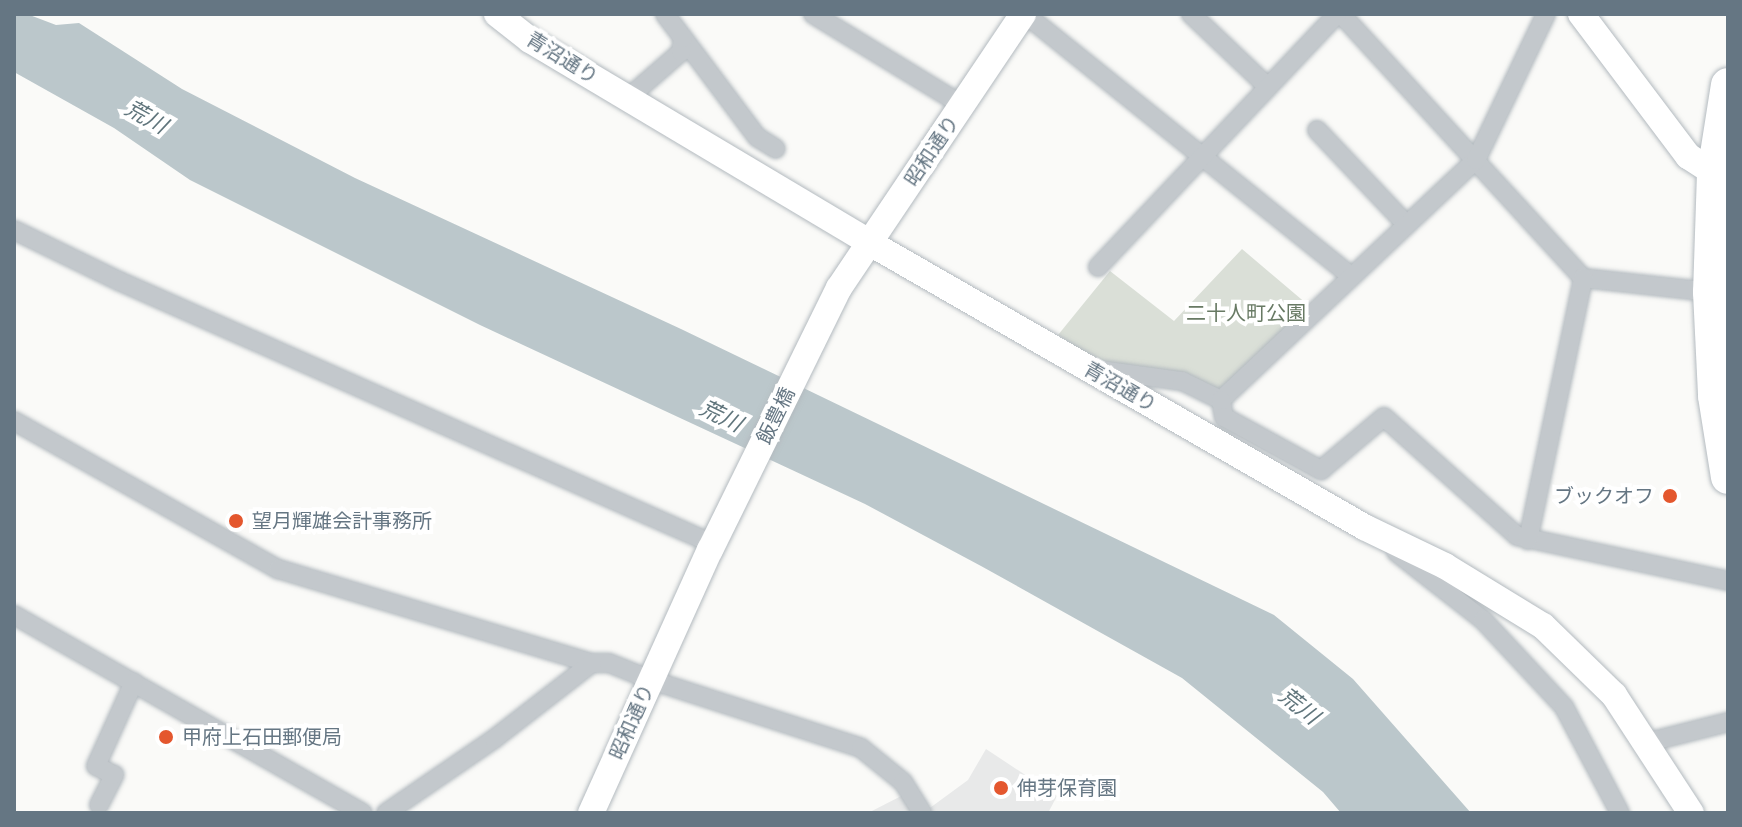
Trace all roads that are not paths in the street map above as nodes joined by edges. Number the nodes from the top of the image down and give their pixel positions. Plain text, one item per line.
1 (497, 14) edge
2 (813, 14) edge
3 (1024, 14) edge
4 (1191, 14) edge
5 (1339, 14) edge
6 (1546, 14) edge
7 (1581, 14) edge
8 (676, 23) edge
9 (1728, 85) edge
10 (1267, 86) junction
11 (628, 98) junction
12 (962, 105) junction
13 (1317, 130) dead end
14 (776, 149) dead end
15 (1202, 155) junction
16 (1476, 160) junction
17 (1721, 173) edge
18 (1406, 224) junction
19 (14, 230) edge
20 (870, 243) junction
21 (1098, 267) dead end
22 (1350, 275) junction
23 (1583, 278) junction
24 (839, 288) joint
25 (1710, 292) junction
26 (1086, 368) junction
27 (1221, 400) junction
28 (14, 421) edge
29 (1728, 477) edge
30 (1364, 527) junction
31 (1528, 540) junction
32 (713, 544) junction
33 (1728, 581) edge
34 (14, 615) edge
35 (592, 663) junction
36 (651, 680) junction
37 (134, 682) junction
38 (1728, 722) edge
39 (1645, 743) junction
40 (99, 805) dead end
41 (363, 813) edge
42 (386, 813) edge
43 (591, 813) edge
44 (922, 813) edge
45 (1620, 813) edge
46 (1691, 813) edge

1 - 11 street, 青沼通り
2 - 12 street
3 - 12 street, 昭和通り
3 - 15 street
4 - 10 street
5 - 10 street
5 - 16 street
6 - 16 street
7 - 17 street
8 - 11 street
8 - 14 street
9 - 17 highway
10 - 15 street
11 - 20 street, 青沼通り
12 - 20 street, 昭和通り
13 - 18 street
15 - 21 street
15 - 22 street
16 - 18 street
16 - 23 street
17 - 25 highway
18 - 22 street
19 - 32 street
20 - 24 street, 昭和通り
20 - 26 street, 青沼通り
22 - 27 street
23 - 25 street
23 - 31 street
24 - 32 street, 飯豊橋
25 - 29 highway
26 - 27 street
26 - 30 street, 青沼通り
27 - 31 street
28 - 35 street
30 - 39 street, 青沼通り
30 - 45 street
31 - 33 street
32 - 36 street, 昭和通り
34 - 37 street
35 - 36 street
35 - 42 street
36 - 43 street, 昭和通り
36 - 44 street
37 - 40 street
37 - 41 street
38 - 39 street
39 - 46 street, 青沼通り

